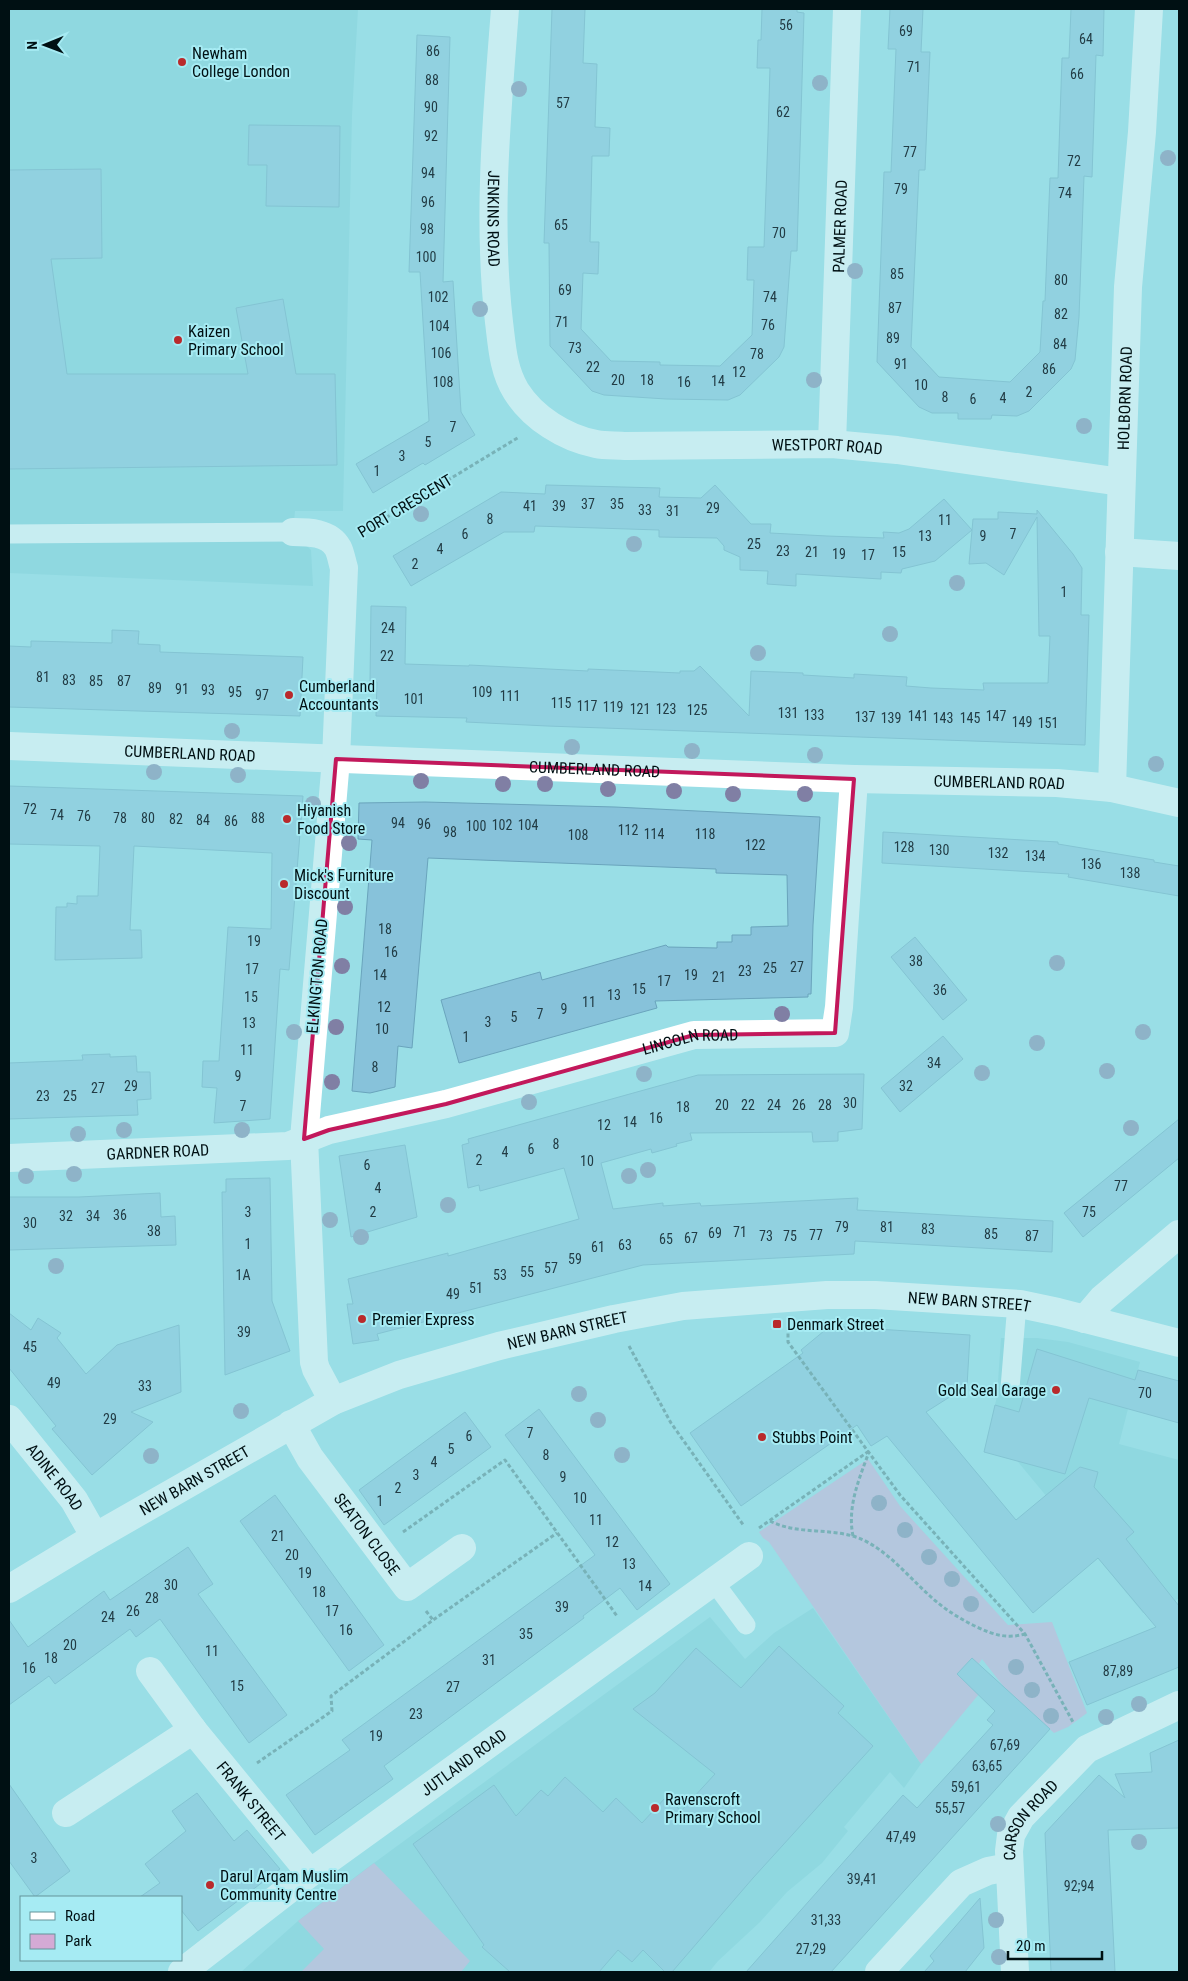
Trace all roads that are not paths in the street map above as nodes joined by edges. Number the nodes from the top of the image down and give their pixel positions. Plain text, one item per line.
1 (505, 9) edge
2 (847, 9) edge
3 (1149, 9) edge
4 (538, 417) joint
5 (832, 444) junction
6 (1120, 482) junction
7 (293, 532) joint
8 (9, 534) edge
9 (1119, 552) junction
10 (1179, 556) edge
11 (9, 746) edge
12 (336, 759) junction
13 (854, 779) junction
14 (1112, 788) junction
15 (1179, 803) edge
16 (304, 1139) junction
17 (9, 1158) edge
18 (1179, 1234) edge
19 (1017, 1304) junction
20 (1085, 1319) junction
21 (1179, 1344) edge
22 (1010, 1388) dead end
23 (333, 1401) junction
24 (9, 1419) edge
25 (291, 1424) junction
26 (95, 1537) junction
27 (750, 1545) road end
28 (462, 1548) dead end
29 (714, 1582) junction
30 (9, 1589) edge
31 (746, 1625) dead end
32 (150, 1672) dead end
33 (1179, 1705) edge
34 (193, 1730) junction
35 (66, 1813) dead end
36 (1009, 1867) junction
37 (310, 1873) junction
38 (182, 1972) edge
39 (879, 1972) edge
40 (1015, 1972) edge

1 - 4 street, JENKINS ROAD
2 - 5 street, PALMER ROAD
3 - 6 street, HOLBORN ROAD
4 - 5 street, WESTPORT ROAD
5 - 6 street, WESTPORT ROAD
6 - 9 street, HOLBORN ROAD
7 - 8 lane
7 - 12 street, ELKINGTON ROAD
9 - 10 street
9 - 14 street, HOLBORN ROAD
11 - 12 street, CUMBERLAND ROAD
12 - 13 street, CUMBERLAND ROAD
12 - 16 street, ELKINGTON ROAD
13 - 14 street, CUMBERLAND ROAD
13 - 16 street, LINCOLN ROAD
14 - 15 street, CUMBERLAND ROAD
16 - 17 street, GARDNER ROAD
16 - 23 street, ELKINGTON ROAD
18 - 20 street
19 - 20 street, NEW BARN STREET
19 - 22 lane
19 - 23 street, NEW BARN STREET
20 - 21 street, NEW BARN STREET
23 - 25 street, NEW BARN STREET
24 - 26 street, ADINE ROAD
25 - 26 street, NEW BARN STREET
25 - 28 street, SEATON CLOSE
26 - 30 street, NEW BARN STREET
27 - 29 street, JUTLAND ROAD
29 - 31 lane
29 - 37 street, JUTLAND ROAD
32 - 34 street, FRANK STREET
33 - 36 street, CARSON ROAD
34 - 35 street
34 - 37 street, FRANK STREET
36 - 39 street, CARSON ROAD
36 - 40 street
37 - 38 street, JUTLAND ROAD

